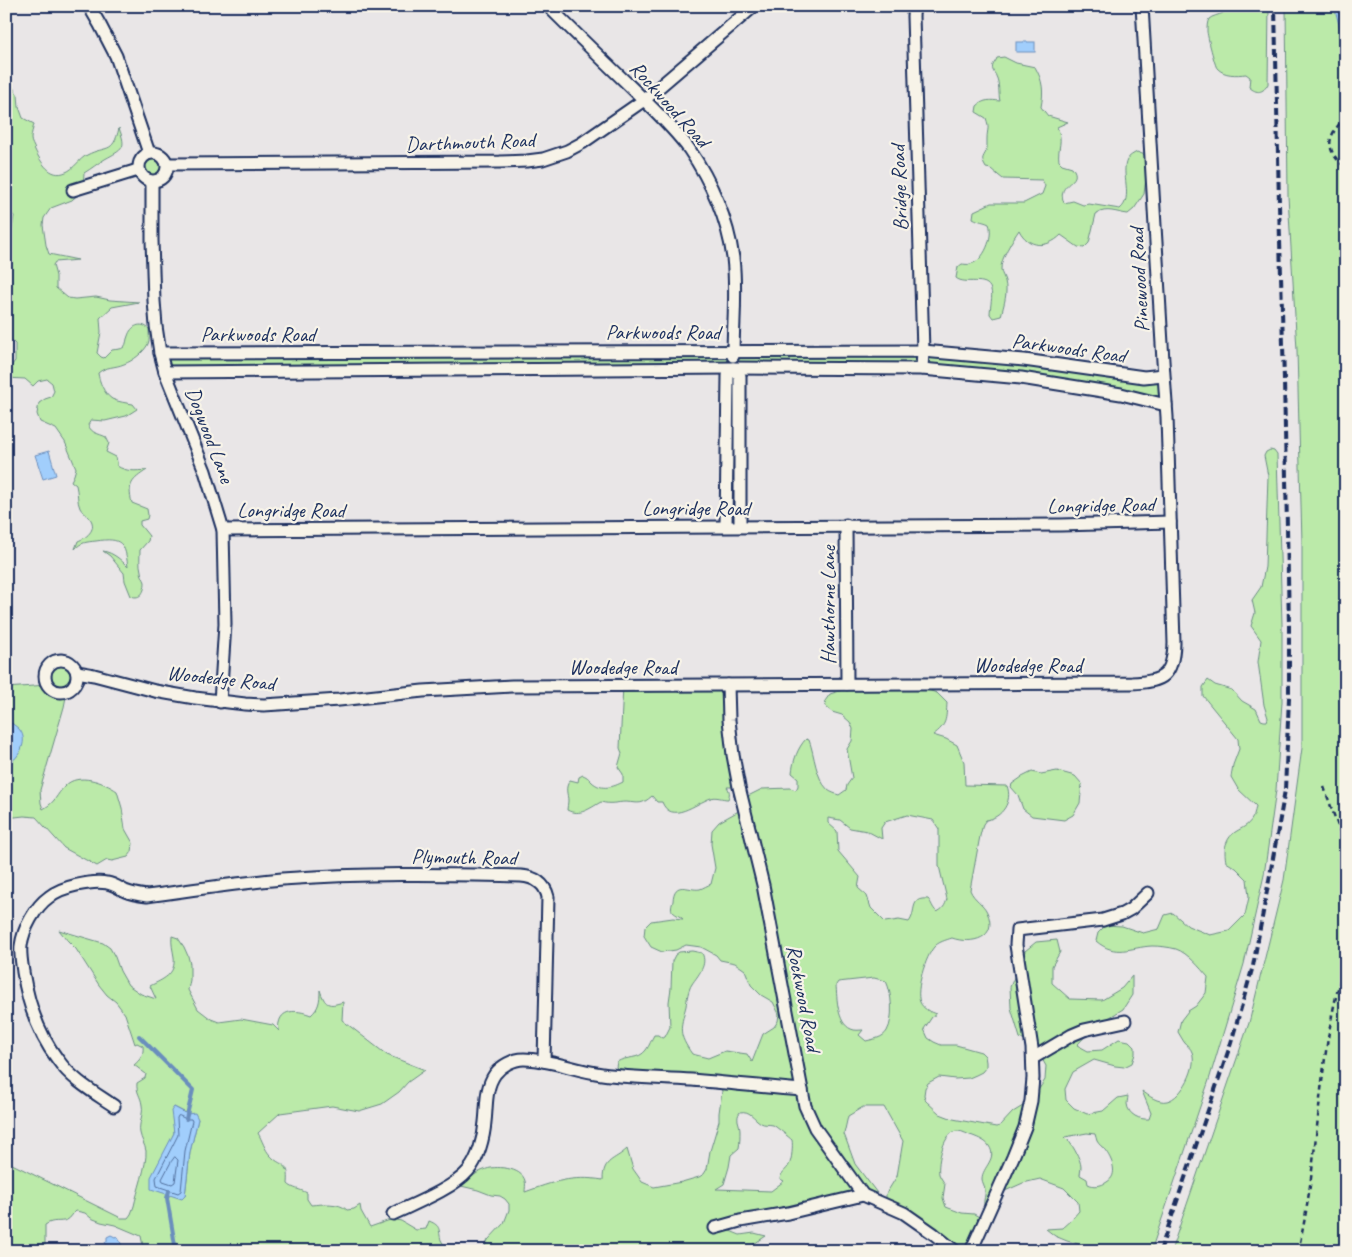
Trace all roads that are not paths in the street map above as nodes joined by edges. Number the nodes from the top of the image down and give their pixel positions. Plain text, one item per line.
1 (89, 6) edge
2 (548, 6) edge
3 (754, 6) edge
4 (914, 6) edge
5 (1142, 6) edge
6 (644, 100) junction
7 (149, 153) junction
8 (167, 164) junction
9 (138, 170) junction
10 (152, 182) junction
11 (73, 190) dead end
12 (733, 351) junction
13 (923, 351) junction
14 (160, 353) junction
15 (733, 368) junction
16 (922, 370) junction
17 (165, 372) junction
18 (1164, 375) junction
19 (1166, 405) junction
20 (1170, 522) junction
21 (846, 525) junction
22 (726, 526) junction
23 (740, 526) junction
24 (223, 530) junction
25 (1170, 670) joint
26 (77, 672) dead end
27 (847, 684) junction
28 (728, 685) junction
29 (220, 702) junction
30 (1148, 893) dead end
31 (1125, 1021) dead end
32 (1033, 1058) junction
33 (544, 1061) junction
34 (802, 1090) junction
35 (114, 1106) dead end
36 (863, 1196) junction
37 (393, 1214) dead end
38 (715, 1228) dead end
39 (955, 1251) edge
40 (971, 1251) edge

1 - 7 street
2 - 6 street, Rockwood Road
3 - 6 street, Darthmouth Road
4 - 13 street, Bridge Road
5 - 18 street, Pinewood Road
6 - 8 street, Darthmouth Road
6 - 12 street, Rockwood Road
7 - 8 street
7 - 9 street
8 - 10 street
9 - 10 street
9 - 11 street
10 - 14 street, Dogwood Lane
12 - 13 street, Parkwoods Road
12 - 14 street, Parkwoods Road
12 - 15 street, Rockwood Road
13 - 16 street, Bridge Road
13 - 18 street, Parkwoods Road
14 - 17 street, Dogwood Lane
15 - 16 street, Parkwoods Road
15 - 17 street, Parkwoods Road
15 - 22 street
15 - 23 street
16 - 19 street, Parkwoods Road
17 - 24 street, Dogwood Lane
18 - 19 street, Pinewood Road
19 - 20 street, Pinewood Road
20 - 21 street, Longridge Road
20 - 25 street, Pinewood Road
21 - 23 street, Longridge Road
21 - 27 street, Hawthorne Lane
22 - 23 street, Longridge Road
22 - 24 street, Longridge Road
24 - 29 street, Dogwood Lane
25 - 27 street, Woodedge Road
26 - 29 street, Woodedge Road
27 - 28 street, Woodedge Road
28 - 29 street, Woodedge Road
28 - 34 street, Rockwood Road
30 - 32 street
31 - 32 street
32 - 40 street
33 - 34 street
33 - 35 street, Plymouth Road
33 - 37 street
34 - 36 street, Rockwood Road
36 - 38 street
36 - 39 street

